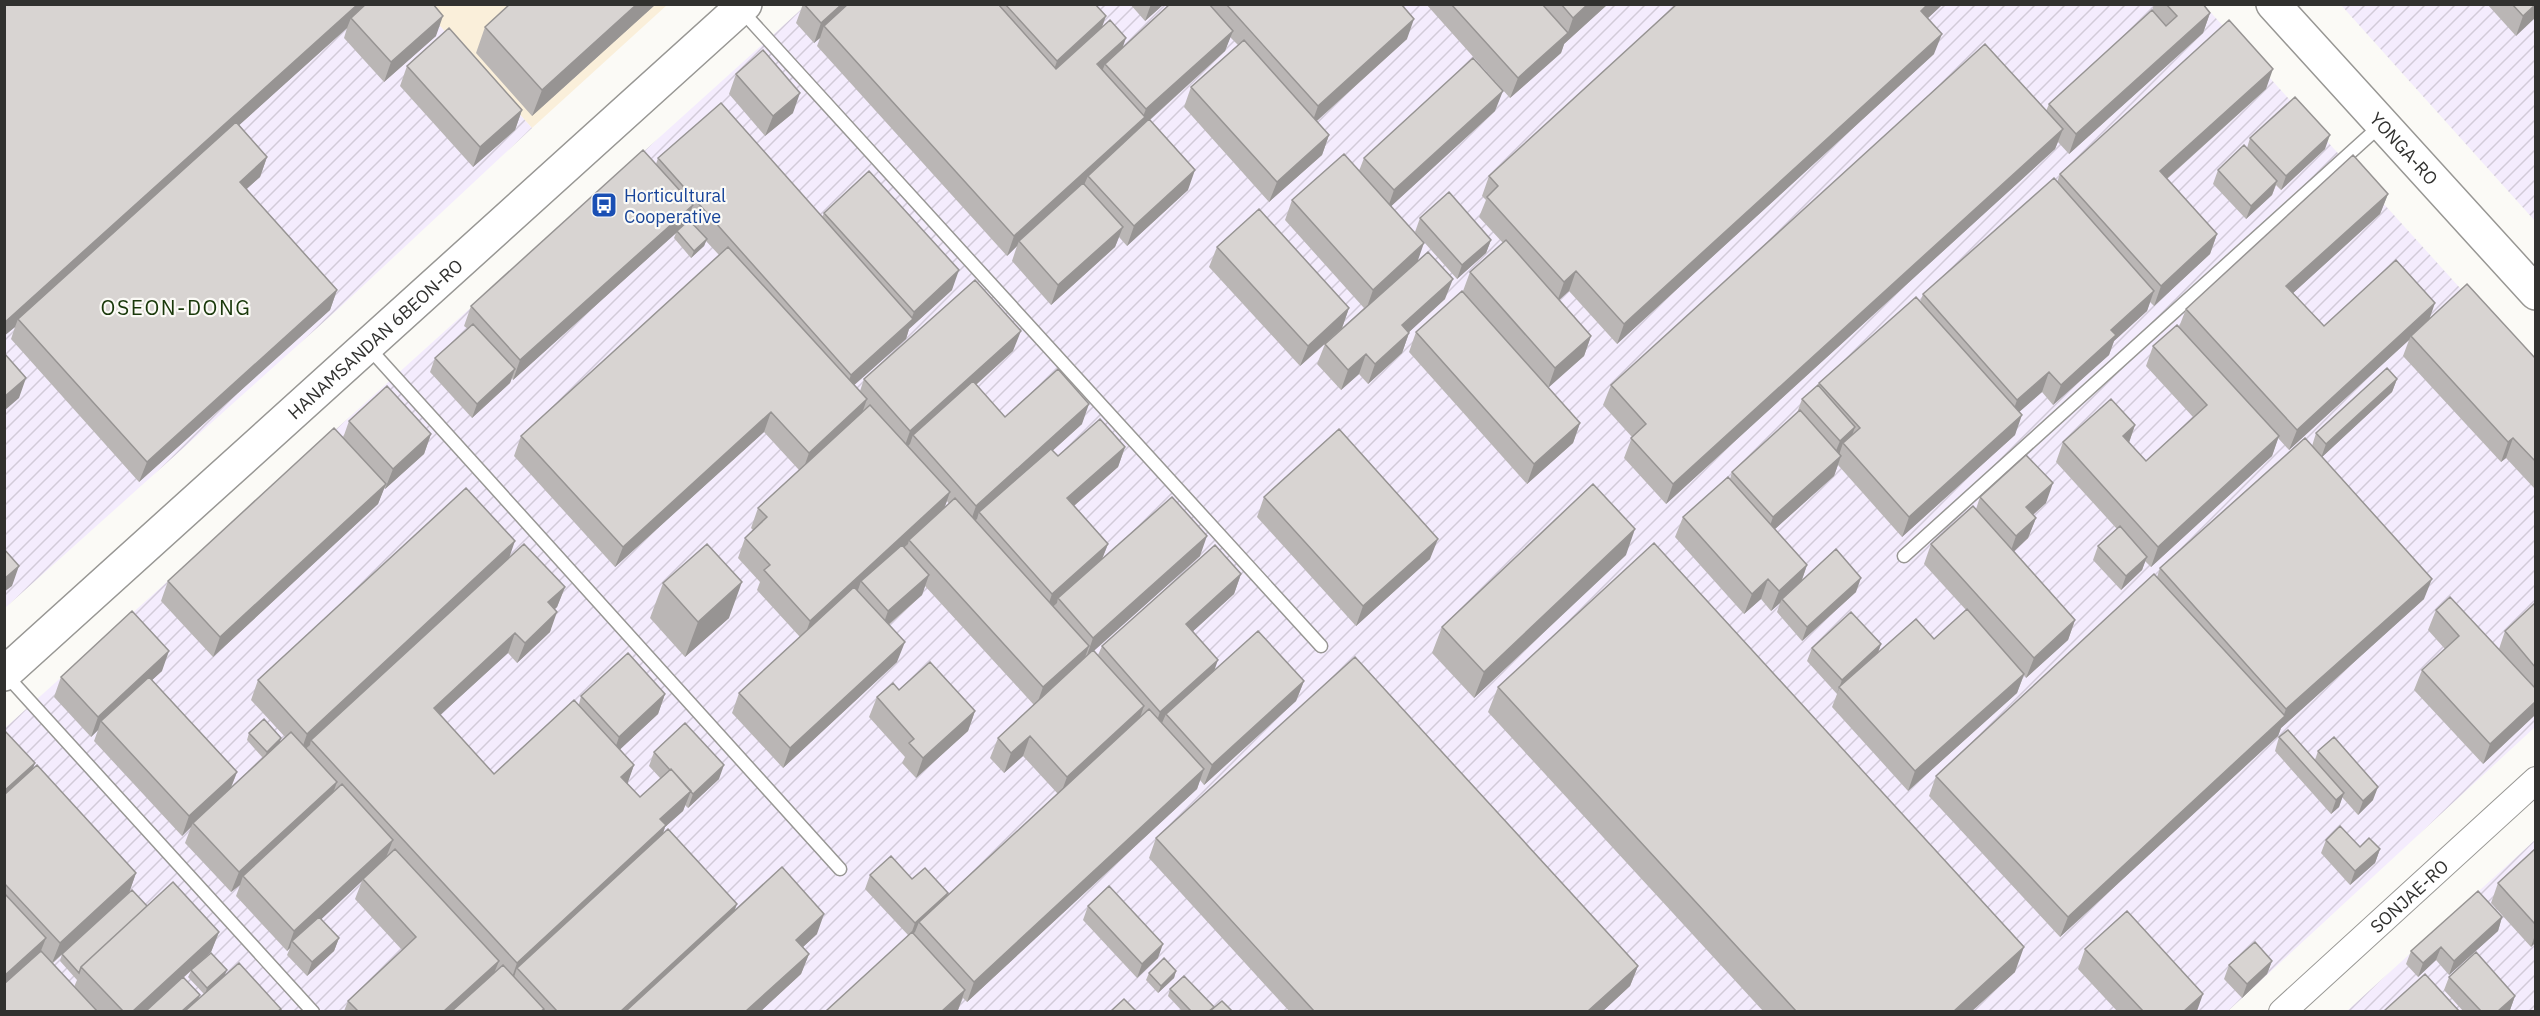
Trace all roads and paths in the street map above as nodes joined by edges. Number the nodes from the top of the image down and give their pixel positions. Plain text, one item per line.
1 (2273, 4) edge
2 (743, 7) edge
3 (2382, 124) junction
4 (2535, 293) edge
5 (368, 346) junction
6 (1904, 556) dead end
7 (1321, 646) dead end
8 (5, 674) edge
9 (2535, 780) edge
10 (840, 869) dead end
11 (313, 1011) edge
12 (2282, 1011) edge

1 - 3 street, YONGA-RO
2 - 5 street, HANAMSANDAN 6BEON-RO
2 - 7 lane
3 - 4 street, YONGA-RO
3 - 6 lane
5 - 8 street, HANAMSANDAN 6BEON-RO
5 - 10 lane
8 - 11 lane
9 - 12 street, SONJAE-RO

